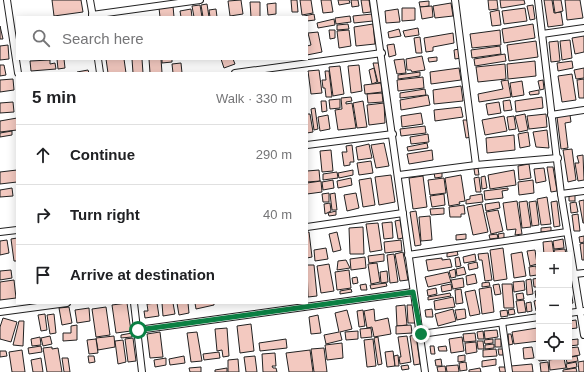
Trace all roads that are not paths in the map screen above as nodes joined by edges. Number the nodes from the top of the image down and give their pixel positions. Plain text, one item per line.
1 (7, 0) edge
2 (90, 0) edge
3 (200, 0) edge
4 (373, 0) edge
5 (455, 0) edge
6 (538, 0) edge
7 (92, 16) edge
8 (584, 28) edge
9 (542, 34) junction
10 (382, 53) junction
11 (16, 60) edge
12 (16, 60) edge
13 (98, 60) edge
14 (18, 72) edge
15 (100, 72) edge
16 (242, 72) edge
17 (584, 110) edge
18 (551, 115) junction
19 (393, 134) junction
20 (308, 145) edge
21 (558, 158) junction
22 (476, 165) junction
23 (399, 175) junction
24 (584, 191) edge
25 (561, 194) junction
26 (403, 213) junction
27 (308, 227) edge
28 (16, 230) edge
29 (0, 232) edge
30 (567, 232) junction
31 (408, 255) junction
32 (584, 272) edge
33 (575, 274) junction
34 (413, 292) junction
35 (60, 304) edge
36 (134, 304) edge
37 (582, 311) edge
38 (0, 312) edge
39 (572, 313) edge
40 (536, 317) edge
41 (502, 322) junction
42 (138, 330) junction
43 (421, 334) junction
44 (584, 335) edge
45 (142, 372) edge
46 (423, 372) edge
47 (509, 372) edge

1 - 12 street
2 - 7 street
3 - 7 street
4 - 10 street
5 - 22 street
6 - 9 street
8 - 9 street
9 - 18 street
10 - 16 street
10 - 19 street
11 - 14 street
13 - 15 street
17 - 18 street
18 - 21 street
19 - 20 street
19 - 23 street
21 - 22 street
21 - 25 street
22 - 23 street
23 - 26 street
24 - 25 street
25 - 30 street
26 - 27 street
26 - 31 street
28 - 29 street
30 - 31 street
30 - 33 street
31 - 34 street
32 - 33 street
33 - 37 street
34 - 42 street
34 - 43 street
35 - 38 street
36 - 42 street
37 - 39 street
37 - 44 street
40 - 41 street
41 - 43 street
41 - 47 street
42 - 45 street
43 - 46 street

